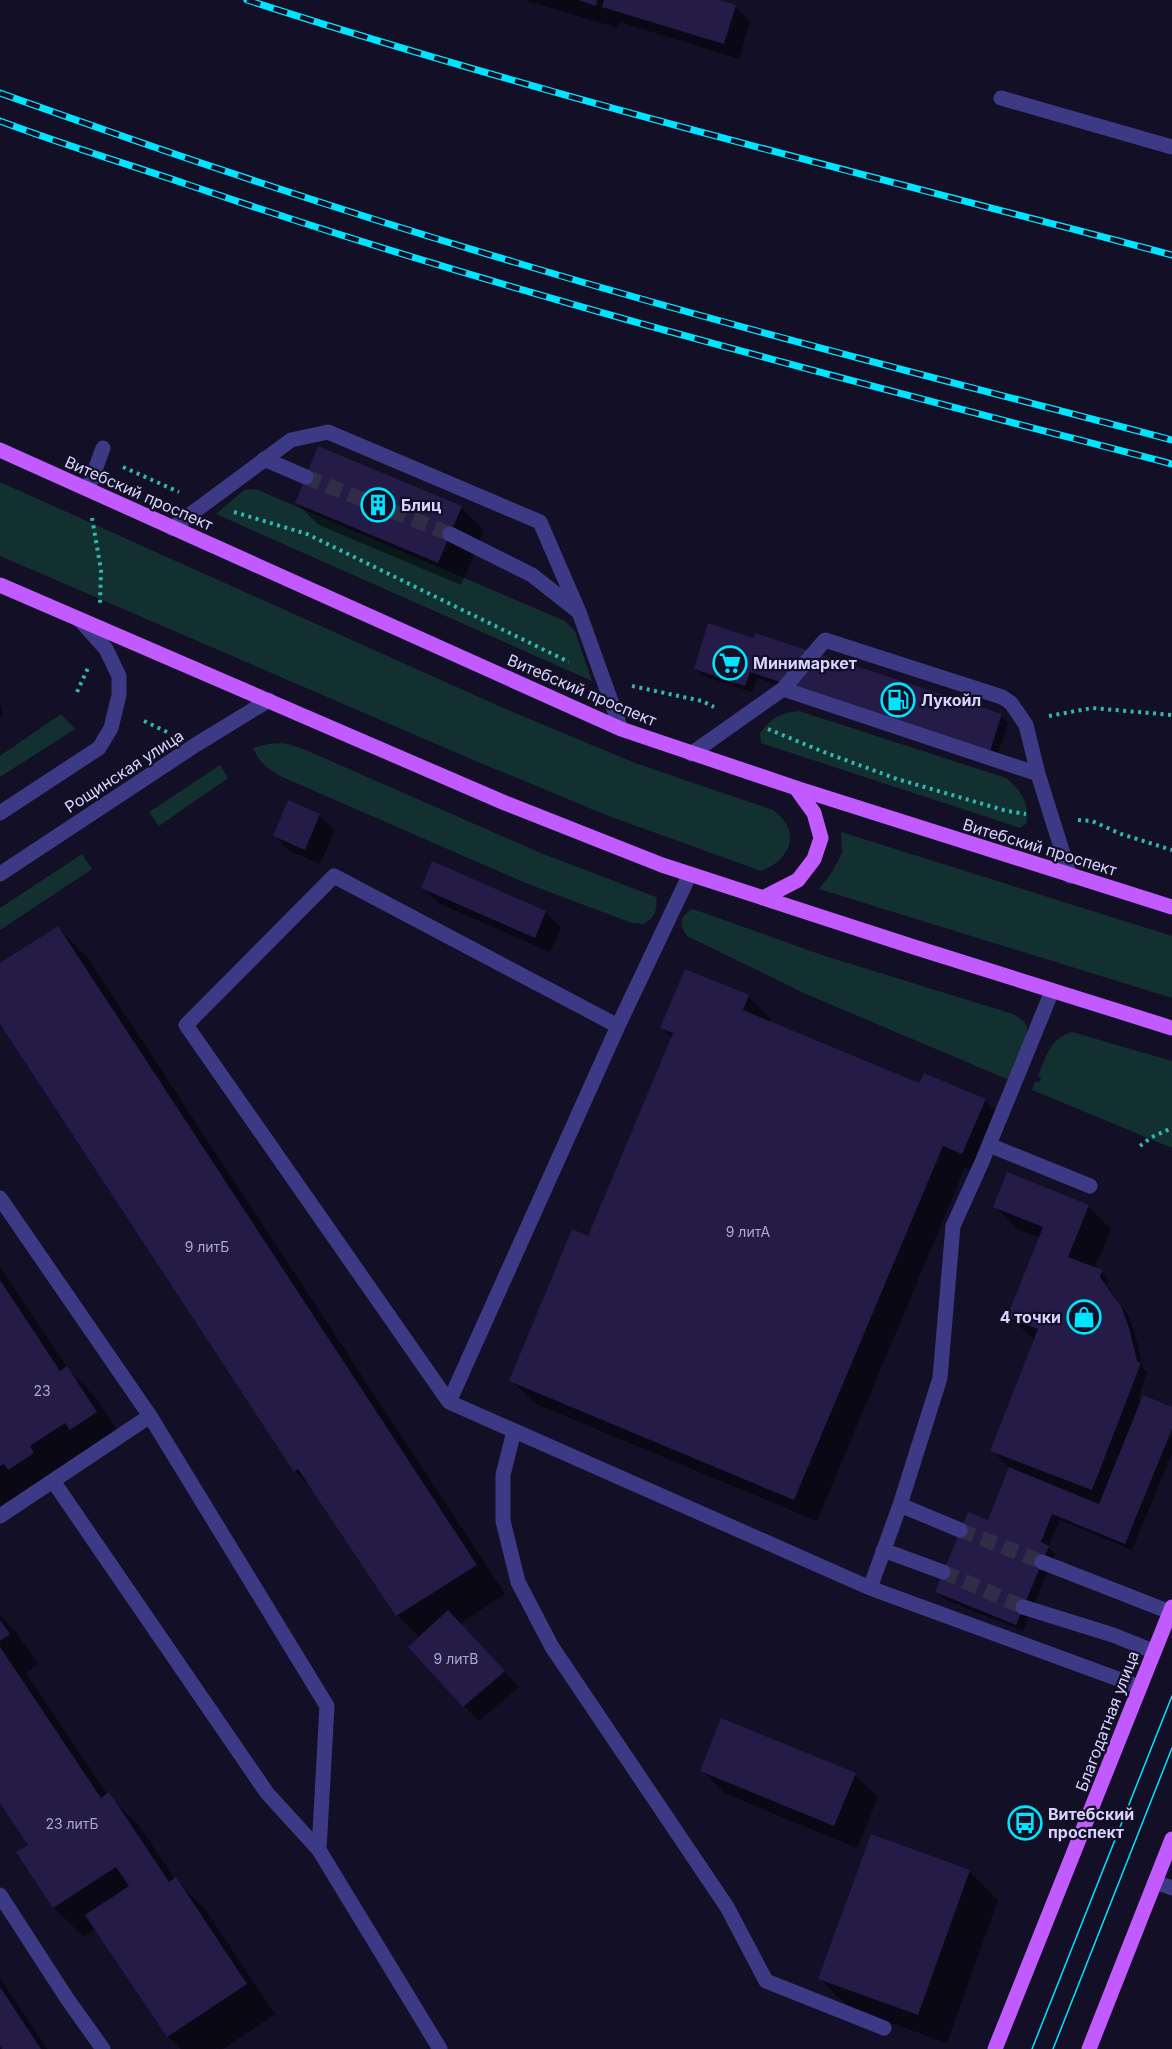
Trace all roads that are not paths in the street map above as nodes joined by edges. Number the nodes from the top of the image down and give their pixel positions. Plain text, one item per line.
1 (1001, 98) dead end
2 (1172, 147) edge
3 (0, 450) edge
4 (101, 453) road end
5 (264, 459) junction
6 (306, 477) tunnel mouth
7 (88, 489) junction
8 (172, 528) junction
9 (450, 534) tunnel mouth
10 (0, 585) edge
11 (579, 612) junction
12 (100, 635) junction
13 (783, 689) junction
14 (268, 700) junction
15 (621, 729) junction
16 (690, 754) junction
17 (1038, 774) junction
18 (796, 788) junction
19 (0, 813) edge
20 (0, 874) edge
21 (690, 874) junction
22 (1070, 876) junction
23 (763, 897) junction
24 (1171, 906) edge
25 (1052, 991) junction
26 (618, 1026) junction
27 (1172, 1028) edge
28 (989, 1145) junction
29 (1090, 1186) dead end
30 (0, 1197) edge
31 (449, 1402) junction
32 (150, 1416) junction
33 (513, 1431) junction
34 (53, 1481) junction
35 (900, 1505) junction
36 (0, 1516) edge
37 (960, 1530) tunnel mouth
38 (883, 1550) junction
39 (1042, 1562) tunnel mouth
40 (943, 1572) tunnel mouth
41 (870, 1588) junction
42 (1023, 1607) tunnel mouth
43 (1171, 1609) edge
44 (1154, 1651) junction
45 (1140, 1687) junction
46 (1172, 1839) edge
47 (319, 1850) junction
48 (1155, 1882) junction
49 (1172, 1888) edge
50 (0, 1895) edge
51 (884, 2028) dead end
52 (103, 2049) edge
53 (440, 2049) edge
54 (995, 2049) edge
55 (1089, 2049) edge

1 - 2 street
3 - 7 main road, Витебский проспект
4 - 7 street
5 - 6 street
5 - 8 street
5 - 11 street
7 - 8 main road, Витебский проспект
8 - 15 main road, Витебский проспект
9 - 11 street
10 - 12 main road
11 - 15 street
12 - 14 main road
12 - 19 street, Рощинская улица
13 - 16 street
13 - 17 street
13 - 17 street
14 - 20 street, Рощинская улица
14 - 21 main road
15 - 16 main road, Витебский проспект
16 - 18 main road, Витебский проспект
17 - 22 street
18 - 22 main road, Витебский проспект
18 - 23 main road
21 - 23 main road
21 - 26 street
22 - 24 main road, Витебский проспект
23 - 25 main road
25 - 27 main road
25 - 28 street
26 - 31 street
26 - 31 street
28 - 29 street
28 - 35 street
30 - 32 street
31 - 33 street
32 - 34 street
32 - 47 street
33 - 41 street
33 - 51 street
34 - 36 street
34 - 47 street
35 - 37 street
35 - 38 street
38 - 40 street
38 - 41 street
39 - 43 street
41 - 45 street
42 - 44 street
43 - 44 main road, Благодатная улица
44 - 45 main road, Благодатная улица
45 - 54 main road, Благодатная улица
46 - 48 main road
47 - 53 street
48 - 49 street
48 - 55 main road
50 - 52 street

